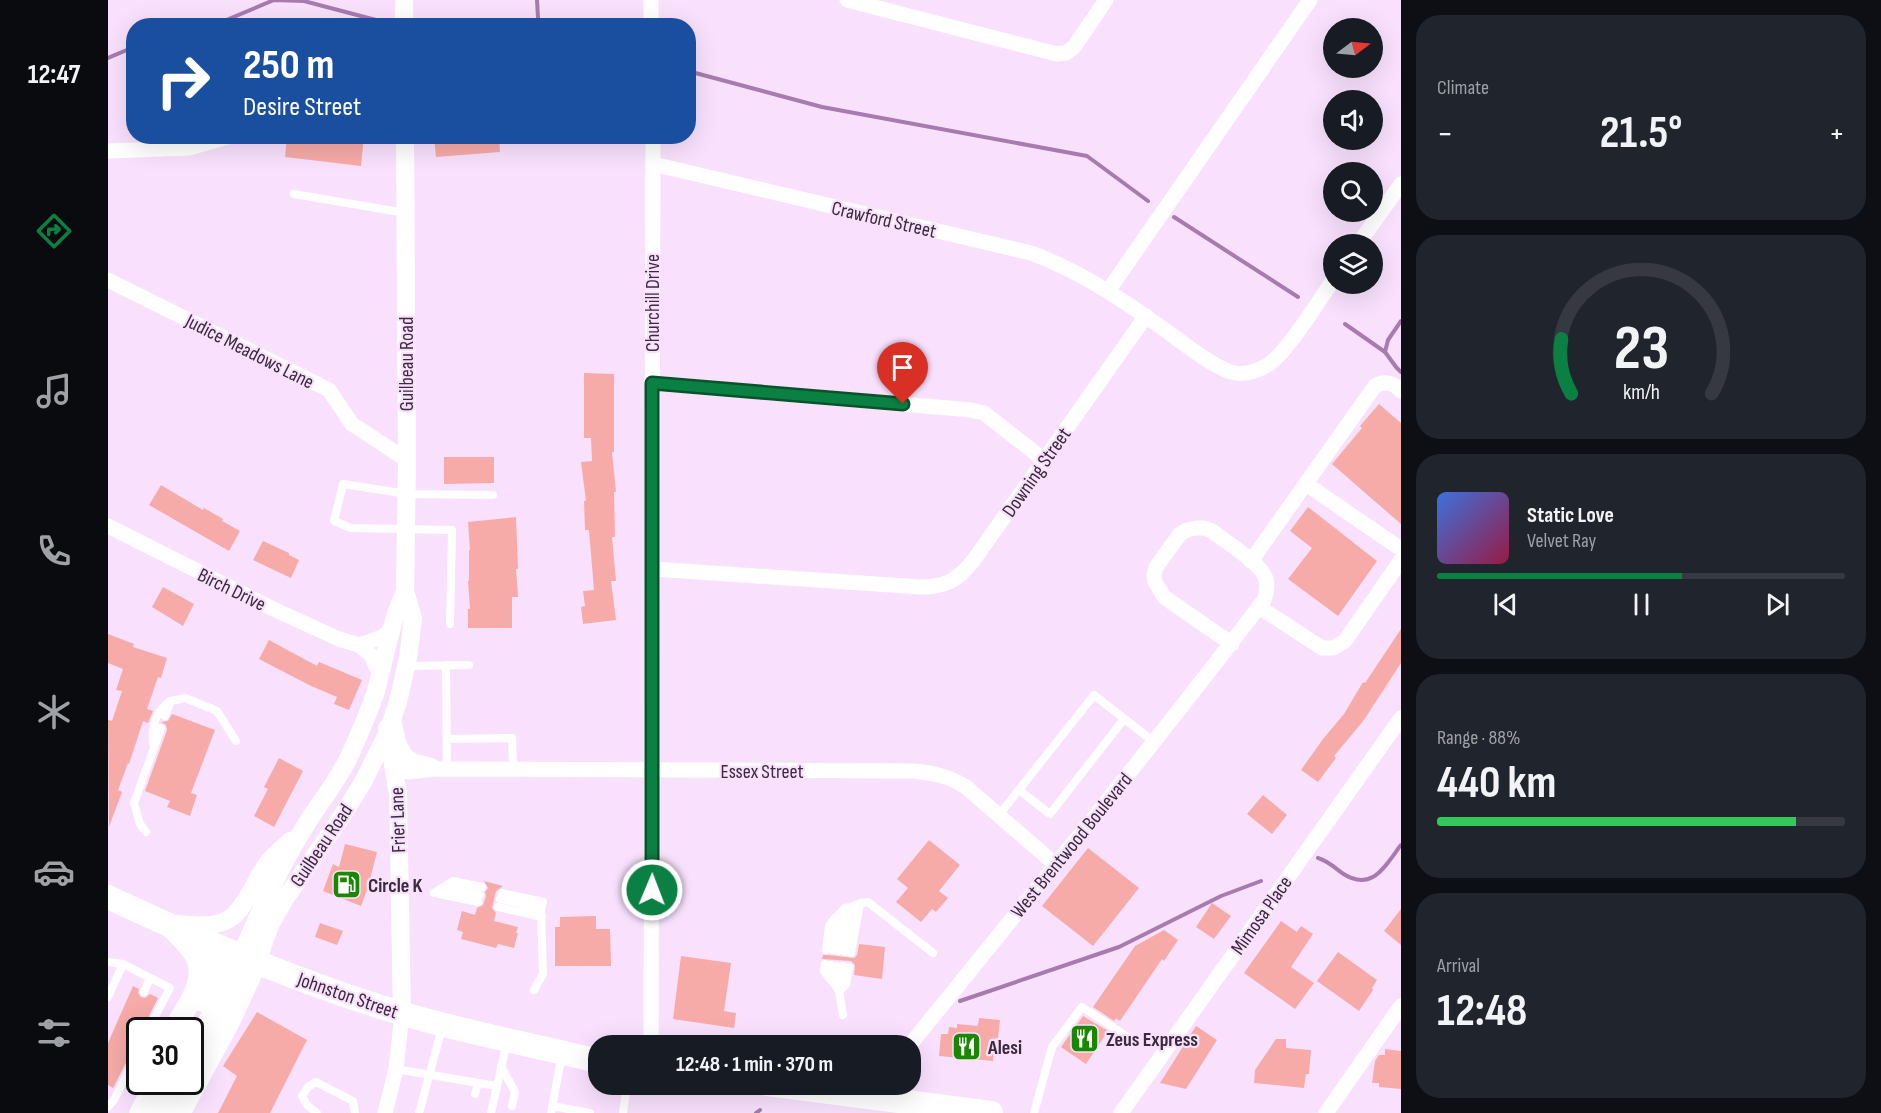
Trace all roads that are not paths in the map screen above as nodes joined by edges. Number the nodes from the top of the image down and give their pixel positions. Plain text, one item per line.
1 (404, 0) edge
2 (651, 0) edge
3 (847, 0) edge
4 (1106, 0) edge
5 (1310, 0) edge
6 (404, 18) edge
7 (651, 18) edge
8 (203, 144) edge
9 (405, 144) edge
10 (653, 144) edge
11 (108, 151) edge
12 (653, 164) junction
13 (1401, 184) edge
14 (294, 194) dead end
15 (405, 213) junction
16 (1365, 234) edge
17 (108, 280) edge
18 (1108, 291) junction
19 (1323, 294) edge
20 (1146, 316) junction
21 (652, 383) junction
22 (1401, 391) edge
23 (407, 460) junction
24 (1044, 460) junction
25 (1306, 484) junction
26 (407, 494) junction
27 (493, 495) dead end
28 (108, 526) edge
29 (406, 528) junction
30 (1401, 549) edge
31 (1401, 560) edge
32 (1251, 561) junction
33 (652, 569) junction
34 (405, 591) junction
35 (1259, 606) junction
36 (450, 624) dead end
37 (392, 630) junction
38 (1232, 644) junction
39 (359, 645) junction
40 (446, 665) junction
41 (469, 665) dead end
42 (406, 666) junction
43 (380, 675) junction
44 (171, 701) junction
45 (394, 713) junction
46 (165, 716) dead end
47 (1401, 718) edge
48 (1124, 719) junction
49 (161, 728) dead end
50 (388, 732) junction
51 (447, 739) junction
52 (236, 741) dead end
53 (1154, 742) junction
54 (153, 750) junction
55 (394, 763) junction
56 (442, 769) junction
57 (513, 770) junction
58 (653, 771) junction
59 (1019, 790) junction
60 (999, 815) junction
61 (304, 828) junction
62 (146, 832) dead end
63 (1056, 865) junction
64 (453, 889) junction
65 (108, 897) edge
66 (860, 903) junction
67 (848, 908) junction
68 (541, 913) junction
69 (167, 923) junction
70 (216, 944) junction
71 (839, 951) junction
72 (933, 953) dead end
73 (249, 958) junction
74 (108, 962) edge
75 (123, 964) junction
76 (150, 978) junction
77 (835, 985) junction
78 (534, 990) dead end
79 (144, 992) dead end
80 (108, 997) edge
81 (1401, 1006) edge
82 (402, 1014) junction
83 (843, 1015) dead end
84 (155, 1017) edge
85 (180, 1017) edge
86 (193, 1017) edge
87 (443, 1025) junction
88 (651, 1035) edge
89 (918, 1035) edge
90 (204, 1036) edge
91 (1128, 1037) dead end
92 (507, 1041) junction
93 (562, 1053) junction
94 (588, 1059) edge
95 (501, 1066) junction
96 (396, 1069) junction
97 (429, 1074) junction
98 (126, 1076) edge
99 (444, 1077) junction
100 (478, 1083) junction
101 (442, 1086) dead end
102 (496, 1086) junction
103 (475, 1094) dead end
104 (137, 1095) edge
105 (149, 1095) edge
106 (172, 1095) edge
107 (625, 1095) edge
108 (878, 1095) edge
109 (512, 1106) dead end
110 (108, 1107) edge
111 (896, 1107) edge
112 (552, 1110) edge
113 (128, 1113) edge
114 (140, 1113) edge
115 (162, 1113) edge
116 (180, 1113) edge
117 (316, 1113) edge
118 (355, 1113) edge
119 (385, 1113) edge
120 (419, 1113) edge
121 (491, 1113) edge
122 (590, 1113) edge
123 (623, 1113) edge
124 (991, 1113) edge
125 (1034, 1113) edge
126 (1121, 1113) edge
127 (1326, 1113) edge

1 - 6 street
2 - 7 street
3 - 4 street
5 - 18 street
8 - 11 street
9 - 15 street, Guilbeau Road
10 - 12 street, Churchill Drive
12 - 18 street, Crawford Street
12 - 21 street, Churchill Drive
13 - 16 street
14 - 15 lane
15 - 23 street, Guilbeau Road
17 - 23 street, Judice Meadows Lane
18 - 20 street, Crawford Street
19 - 20 street
20 - 24 street, Downing Street
21 - 24 street
21 - 33 street, Churchill Drive
22 - 25 street
23 - 26 street, Guilbeau Road
24 - 33 street, Downing Street
25 - 30 street
25 - 32 street
26 - 27 lane
26 - 29 street, Guilbeau Road
26 - 29 lane
28 - 39 street, Birch Drive
29 - 34 street, Guilbeau Road
29 - 36 lane
31 - 35 street
32 - 35 street, West Brentwood Boulevard
32 - 38 street, West Brentwood Boulevard
33 - 58 street, Churchill Drive
34 - 37 street, Guilbeau Road
34 - 42 street, Guilbeau Road
35 - 38 street, West Brentwood Boulevard
37 - 39 street
37 - 43 street, Guilbeau Road
37 - 50 street, Frier Lane
38 - 53 street, West Brentwood Boulevard
39 - 43 street
40 - 41 lane
40 - 42 lane
40 - 51 lane
42 - 45 street, Guilbeau Road
43 - 61 street, Guilbeau Road
44 - 46 lane
44 - 52 lane
44 - 54 lane
45 - 50 street, Guilbeau Road
45 - 56 street, Essex Street
47 - 126 street, Mimosa Place
48 - 53 lane
48 - 59 lane
48 - 59 lane
49 - 54 lane
50 - 55 street, Frier Lane
50 - 73 street, Guilbeau Road
51 - 56 lane
51 - 57 lane
53 - 63 street, West Brentwood Boulevard
54 - 62 lane
55 - 56 street, Essex Street
55 - 82 street, Frier Lane
56 - 57 street, Essex Street
57 - 58 street, Essex Street
58 - 60 street, Essex Street
58 - 88 street, Churchill Drive
59 - 60 lane
60 - 63 street, Essex Street
61 - 69 street
61 - 73 street, Guilbeau Road
63 - 89 street, West Brentwood Boulevard
64 - 64 lane
64 - 64 lane
65 - 69 main road, Johnston Street
66 - 67 lane
66 - 71 lane
66 - 72 lane
67 - 71 lane
67 - 71 lane
68 - 68 lane
68 - 78 lane
69 - 70 main road, Johnston Street
69 - 85 main road
70 - 73 main road, Johnston Street
70 - 86 main road
73 - 82 main road, Johnston Street
73 - 90 main road
73 - 116 main road
74 - 75 lane
75 - 76 lane
75 - 80 lane
76 - 79 lane
76 - 84 lane
77 - 77 lane
77 - 83 lane
81 - 127 street
82 - 87 main road, Johnston Street
82 - 96 street
87 - 92 main road, Johnston Street
87 - 97 lane
91 - 125 lane
92 - 93 main road, Johnston Street
92 - 95 lane
93 - 94 main road, Johnston Street
93 - 112 lane
95 - 102 lane
95 - 109 lane
96 - 97 lane
96 - 119 street
97 - 99 lane
97 - 120 lane
98 - 110 lane
99 - 100 lane
99 - 101 lane
100 - 102 lane
100 - 103 lane
102 - 121 lane
104 - 113 main road
105 - 114 main road
106 - 115 main road
107 - 123 lane
108 - 111 main road
111 - 124 main road
112 - 122 lane
117 - 118 lane

